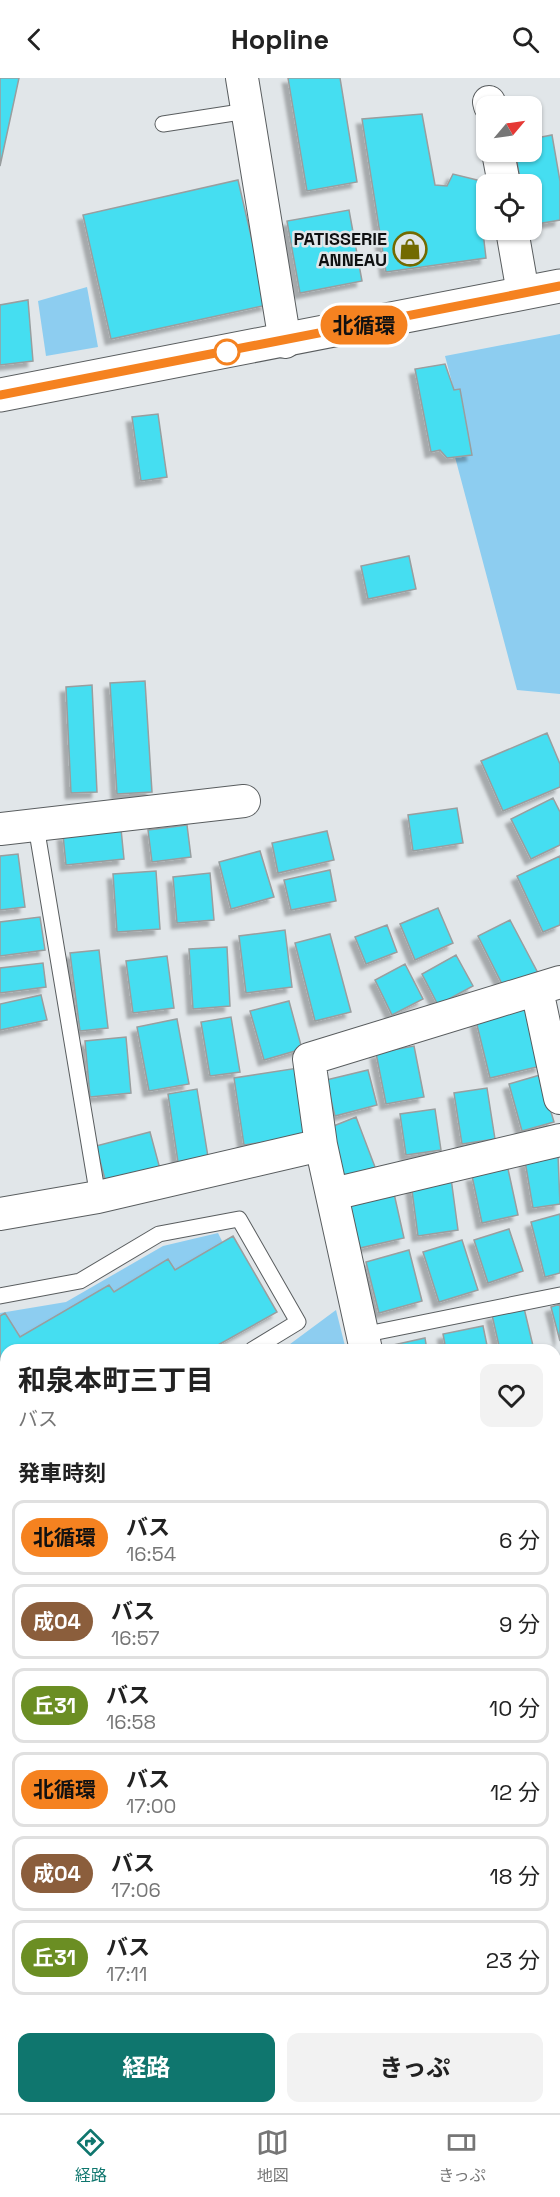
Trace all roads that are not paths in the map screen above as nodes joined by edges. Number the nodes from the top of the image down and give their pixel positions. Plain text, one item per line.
1 (242, 78) edge
2 (248, 111) junction
3 (163, 124) dead end
4 (514, 240) edge
5 (560, 286) edge
6 (523, 293) junction
7 (285, 342) junction
8 (0, 395) edge
9 (244, 801) dead end
10 (36, 826) junction
11 (0, 829) edge
12 (548, 986) edge
13 (560, 1098) edge
14 (560, 1140) edge
15 (321, 1145) junction
16 (333, 1194) junction
17 (98, 1197) junction
18 (0, 1214) edge
19 (560, 1294) edge
20 (0, 1296) edge
21 (364, 1343) edge
22 (262, 1344) edge

1 - 2 street
2 - 3 lane
2 - 7 street
4 - 6 street
5 - 6 main road
6 - 7 main road
7 - 8 main road
9 - 10 street
10 - 11 street
10 - 17 lane
12 - 13 street
12 - 15 street
14 - 16 street
15 - 16 street
15 - 17 street
16 - 21 street
17 - 18 street
19 - 21 lane
20 - 22 lane

